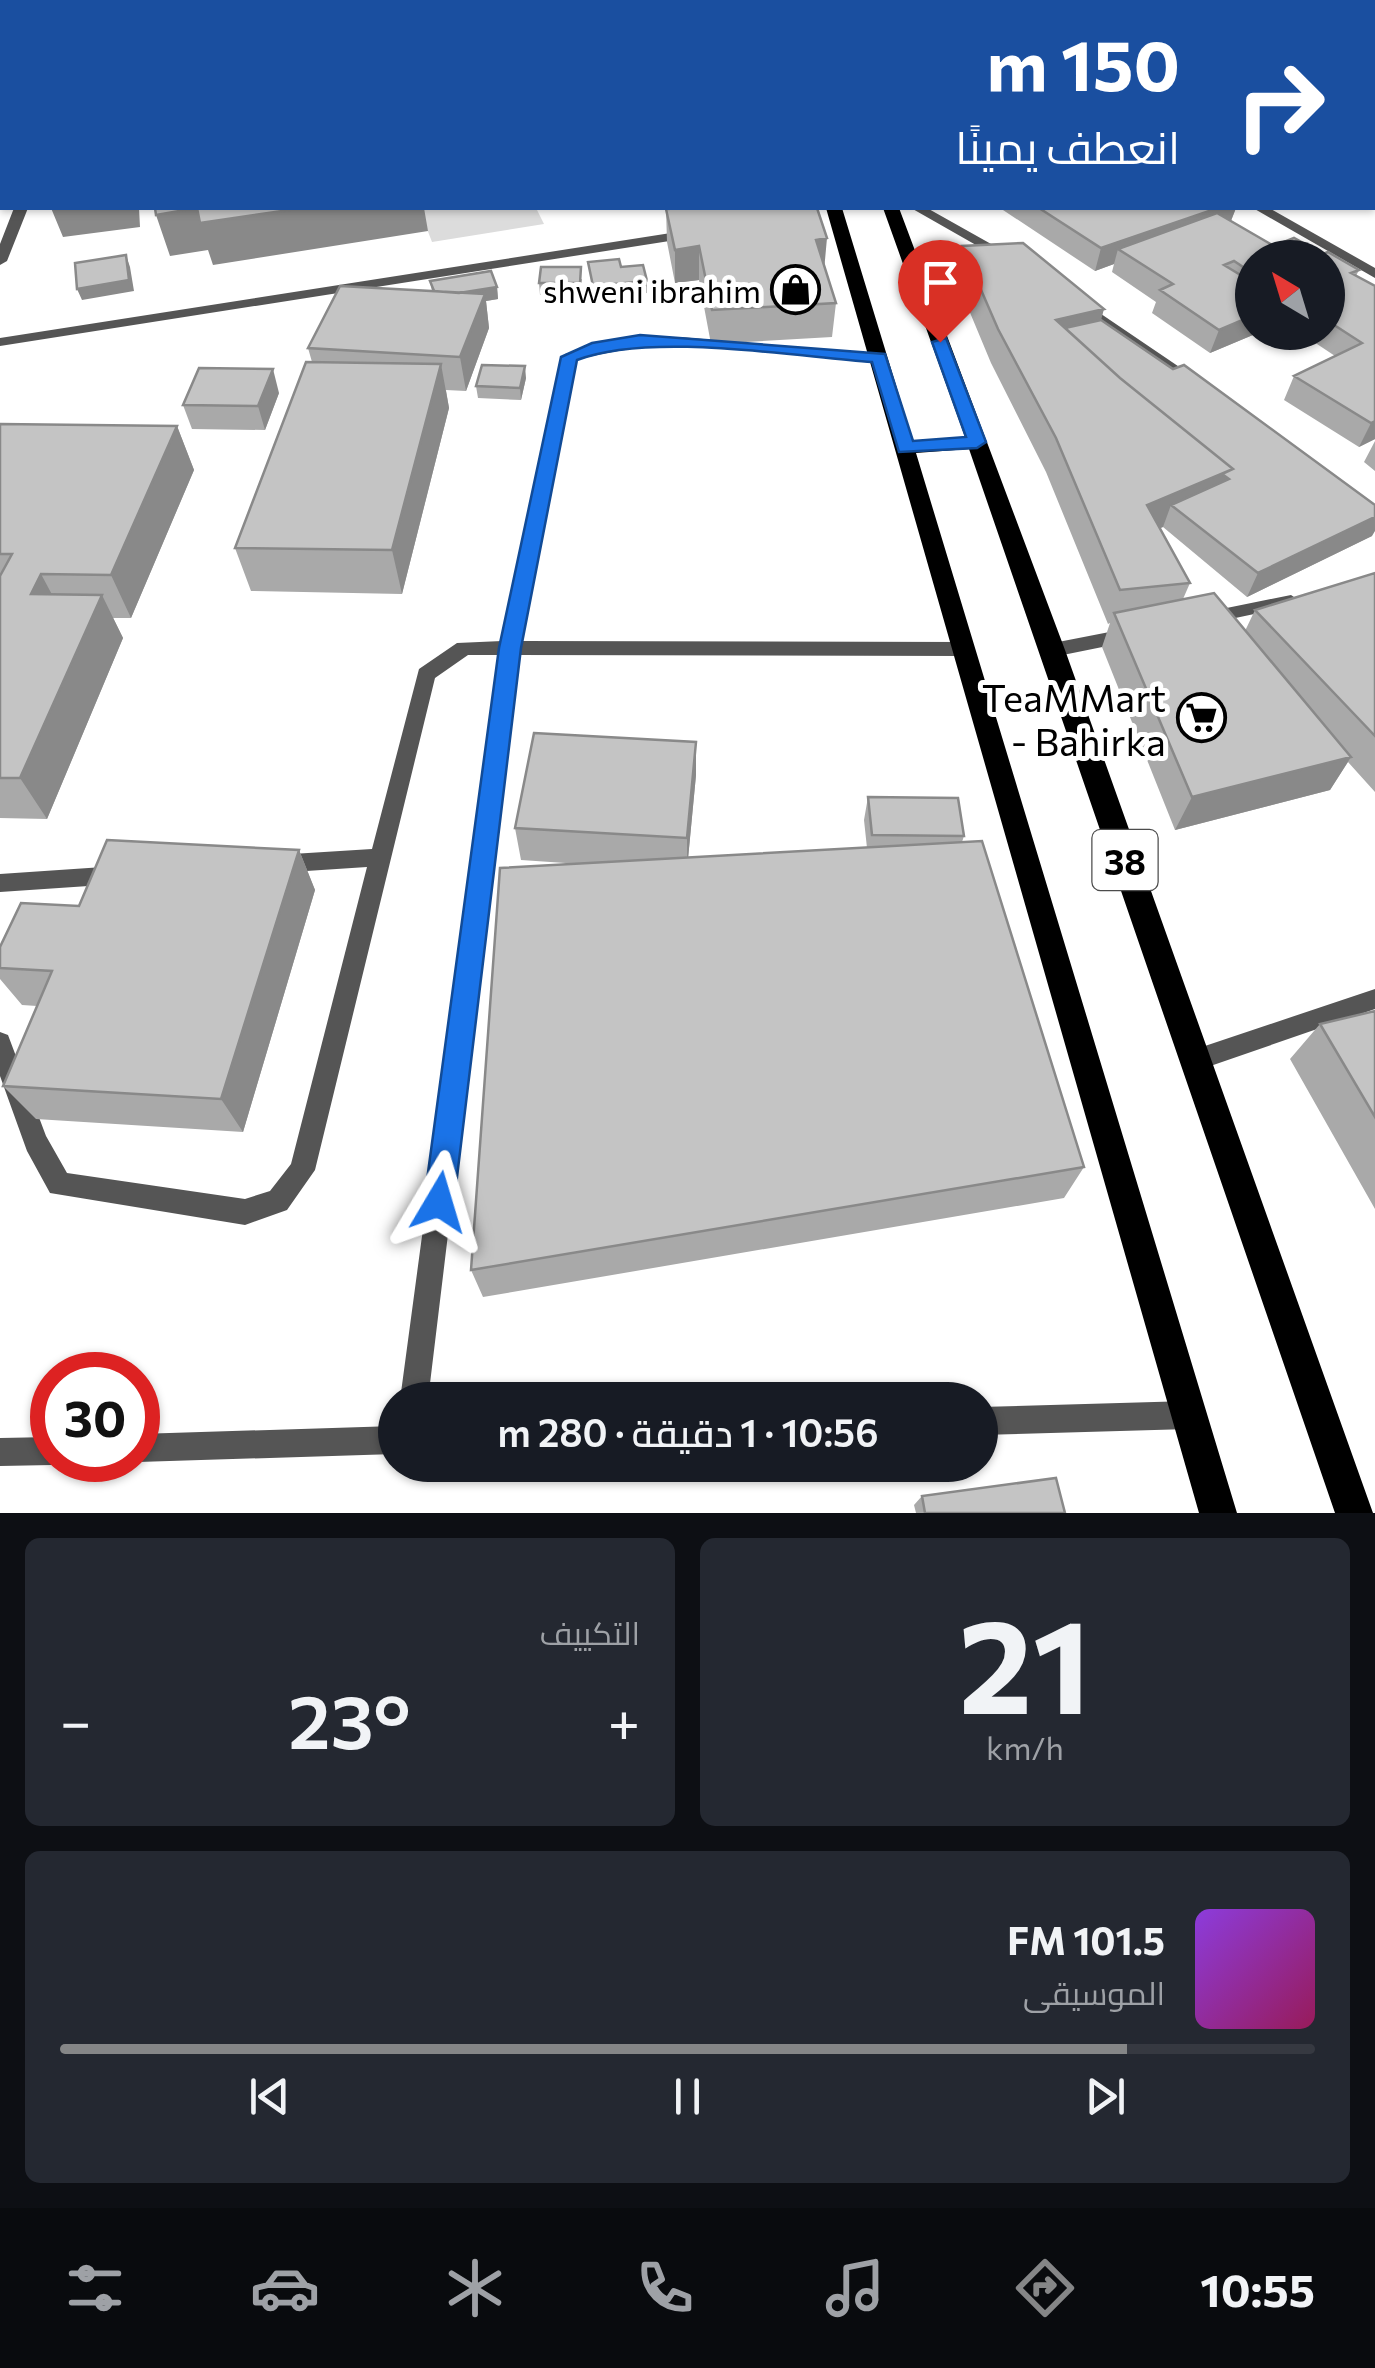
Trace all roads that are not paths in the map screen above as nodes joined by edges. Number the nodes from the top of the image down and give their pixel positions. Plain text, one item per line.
1 (20, 210) edge
2 (892, 210) edge
3 (922, 210) edge
4 (1263, 210) edge
5 (829, 211) edge
6 (700, 232) edge
7 (0, 261) edge
8 (1029, 269) edge
9 (1375, 274) edge
10 (1060, 291) edge
11 (0, 342) edge
12 (879, 358) junction
13 (1202, 389) edge
14 (977, 442) junction
15 (906, 448) junction
16 (1312, 596) edge
17 (1183, 624) edge
18 (1146, 631) edge
19 (510, 648) junction
20 (964, 648) junction
21 (1053, 650) junction
22 (381, 857) junction
23 (248, 866) edge
24 (133, 874) edge
25 (0, 882) edge
26 (1375, 1000) edge
27 (0, 1043) edge
28 (1194, 1061) junction
29 (416, 1382) edge
30 (1189, 1415) junction
31 (998, 1420) edge
32 (378, 1441) edge
33 (160, 1447) edge
34 (30, 1451) edge
35 (0, 1452) edge
36 (1218, 1513) edge
37 (1354, 1513) edge

1 - 7 street
2 - 14 main road, 38
3 - 8 street
4 - 9 street
5 - 12 main road, 38
6 - 11 street
10 - 13 street
12 - 15 main road, 38
12 - 19 street
14 - 15 main road
14 - 21 main road, 38
15 - 20 main road, 38
16 - 17 street
18 - 21 street
19 - 20 street
19 - 22 street
19 - 29 street
20 - 30 main road, 38
21 - 28 main road, 38
22 - 23 street
22 - 27 street
24 - 25 street
26 - 28 street
28 - 37 main road, 38
30 - 31 street
30 - 36 main road, 38
32 - 33 street
34 - 35 street

